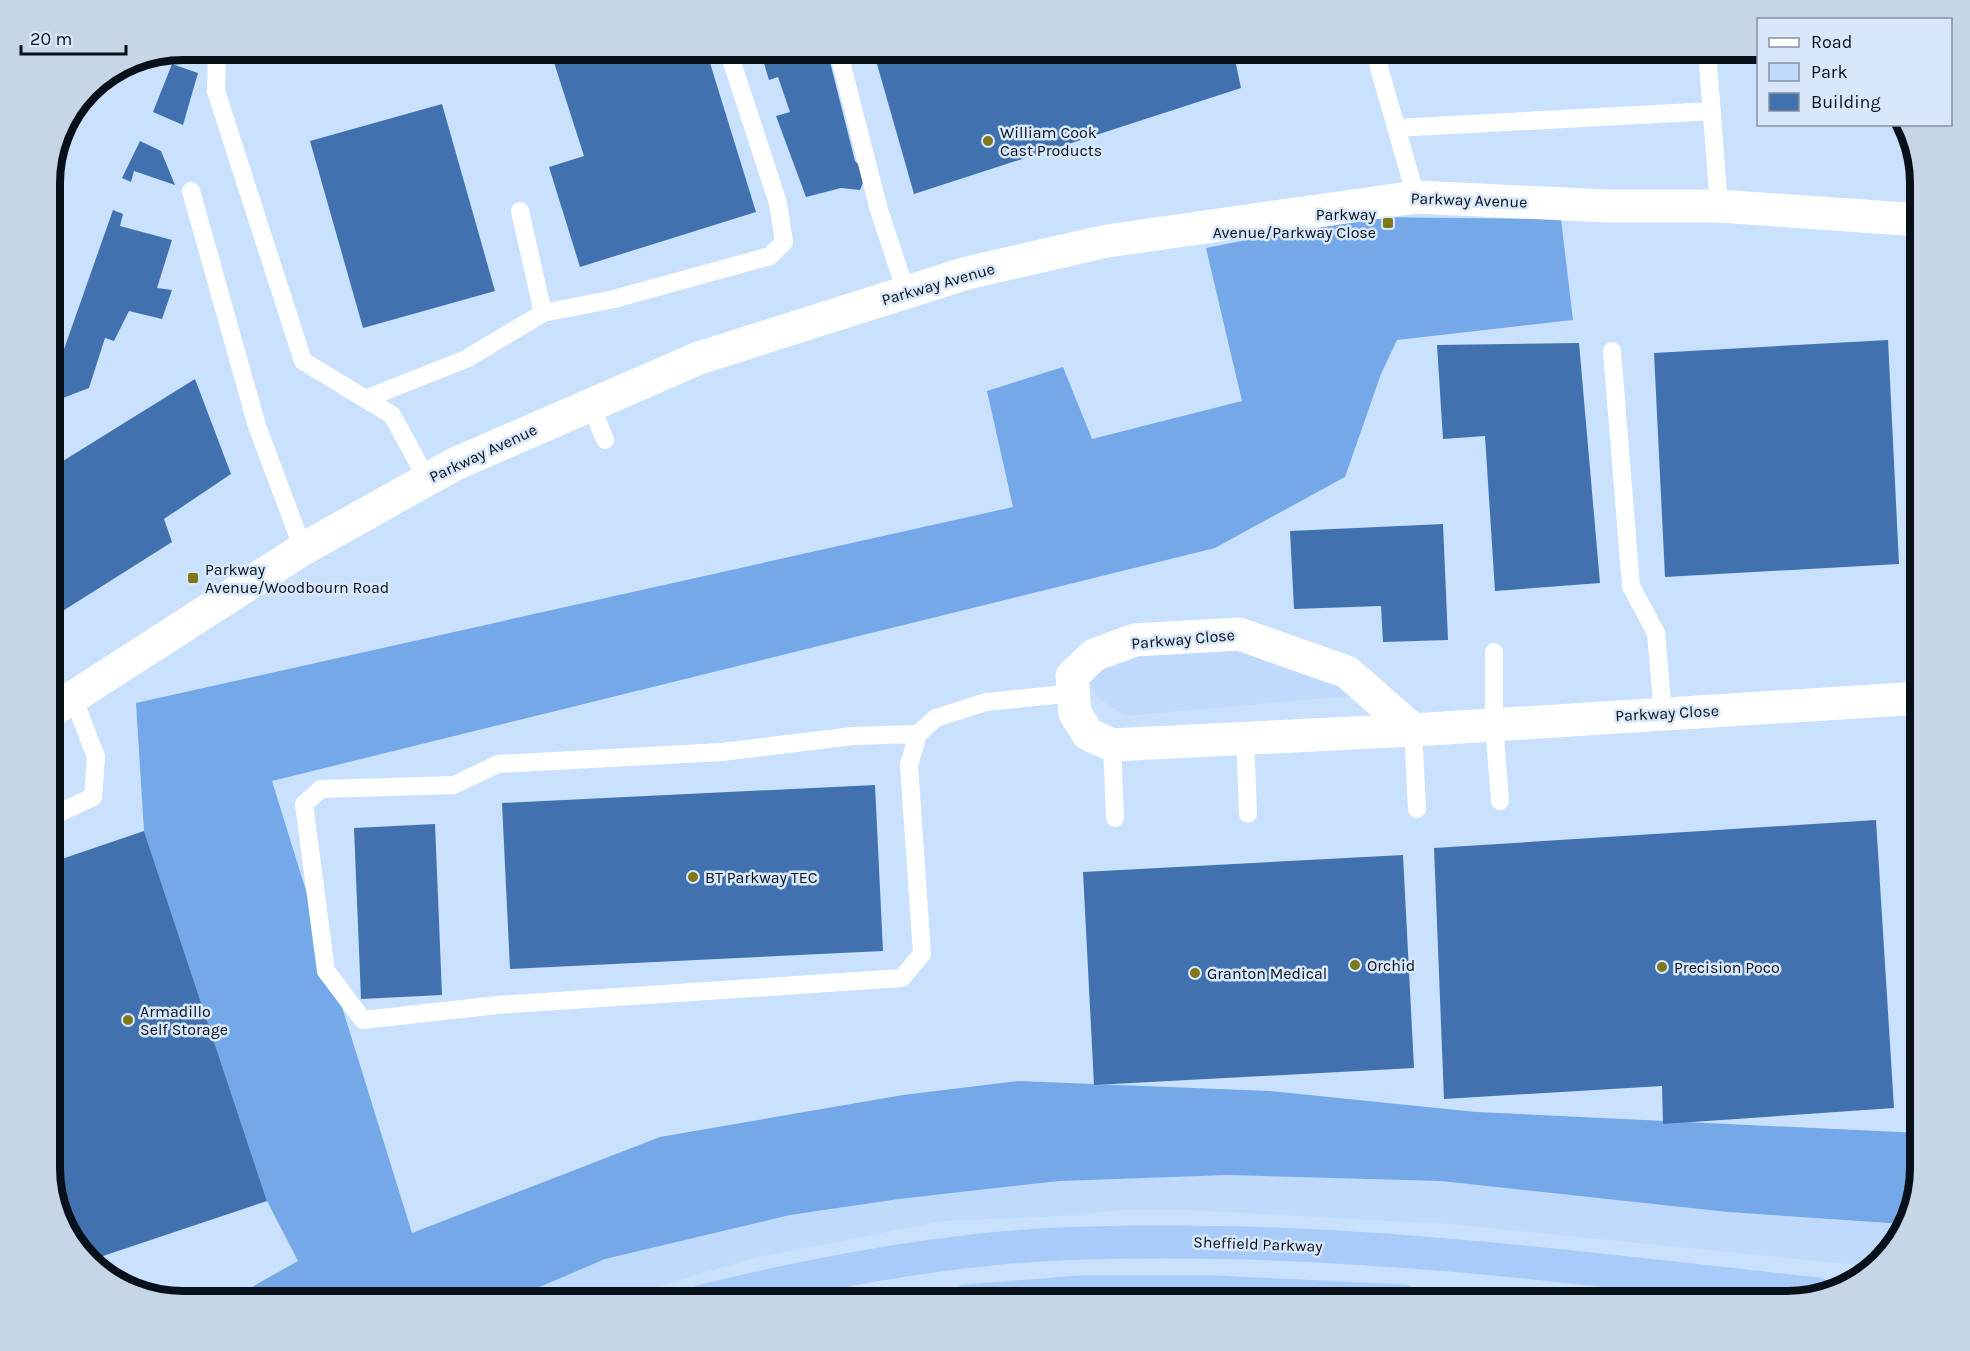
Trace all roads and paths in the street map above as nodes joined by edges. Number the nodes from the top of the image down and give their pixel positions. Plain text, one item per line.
1 (217, 60) edge
2 (731, 60) edge
3 (841, 60) edge
4 (1377, 60) edge
5 (1708, 60) edge
6 (1712, 111) junction
7 (1396, 128) junction
8 (191, 191) dead end
9 (1416, 197) junction
10 (1719, 206) junction
11 (520, 211) dead end
12 (1910, 219) edge
13 (906, 292) junction
14 (543, 314) junction
15 (1612, 351) dead end
16 (365, 399) junction
17 (591, 405) junction
18 (605, 440) dead end
19 (428, 479) junction
20 (303, 549) junction
21 (1494, 652) dead end
22 (1074, 693) junction
23 (1910, 699) edge
24 (62, 705) edge
25 (1663, 713) junction
26 (1494, 724) junction
27 (1413, 730) junction
28 (918, 734) junction
29 (1245, 737) junction
30 (1112, 745) junction
31 (1500, 801) dead end
32 (1417, 809) dead end
33 (60, 812) edge
34 (1248, 814) dead end
35 (1114, 819) dead end
36 (746, 1291) edge
37 (1789, 1291) edge

1 - 16 lane
2 - 14 lane
3 - 13 lane
4 - 7 lane
5 - 6 lane
6 - 7 lane
6 - 10 lane
7 - 9 lane
8 - 20 lane
9 - 10 street, Parkway Avenue
9 - 13 street, Parkway Avenue
10 - 12 street, Parkway Avenue
11 - 14 lane
13 - 17 street, Parkway Avenue
14 - 16 lane
15 - 25 lane
16 - 19 lane
17 - 18 lane
17 - 19 street, Parkway Avenue
19 - 20 street, Parkway Avenue
20 - 24 street, Parkway Avenue
21 - 26 lane
22 - 27 street, Parkway Close
22 - 28 lane
22 - 30 street, Parkway Close
23 - 25 street, Parkway Close
24 - 33 lane
25 - 26 street, Parkway Close
26 - 27 street, Parkway Close
26 - 31 lane
27 - 29 street, Parkway Close
27 - 32 lane
28 - 28 lane
29 - 30 street, Parkway Close
29 - 34 lane
30 - 35 lane
36 - 37 highway, Sheffield Parkway

